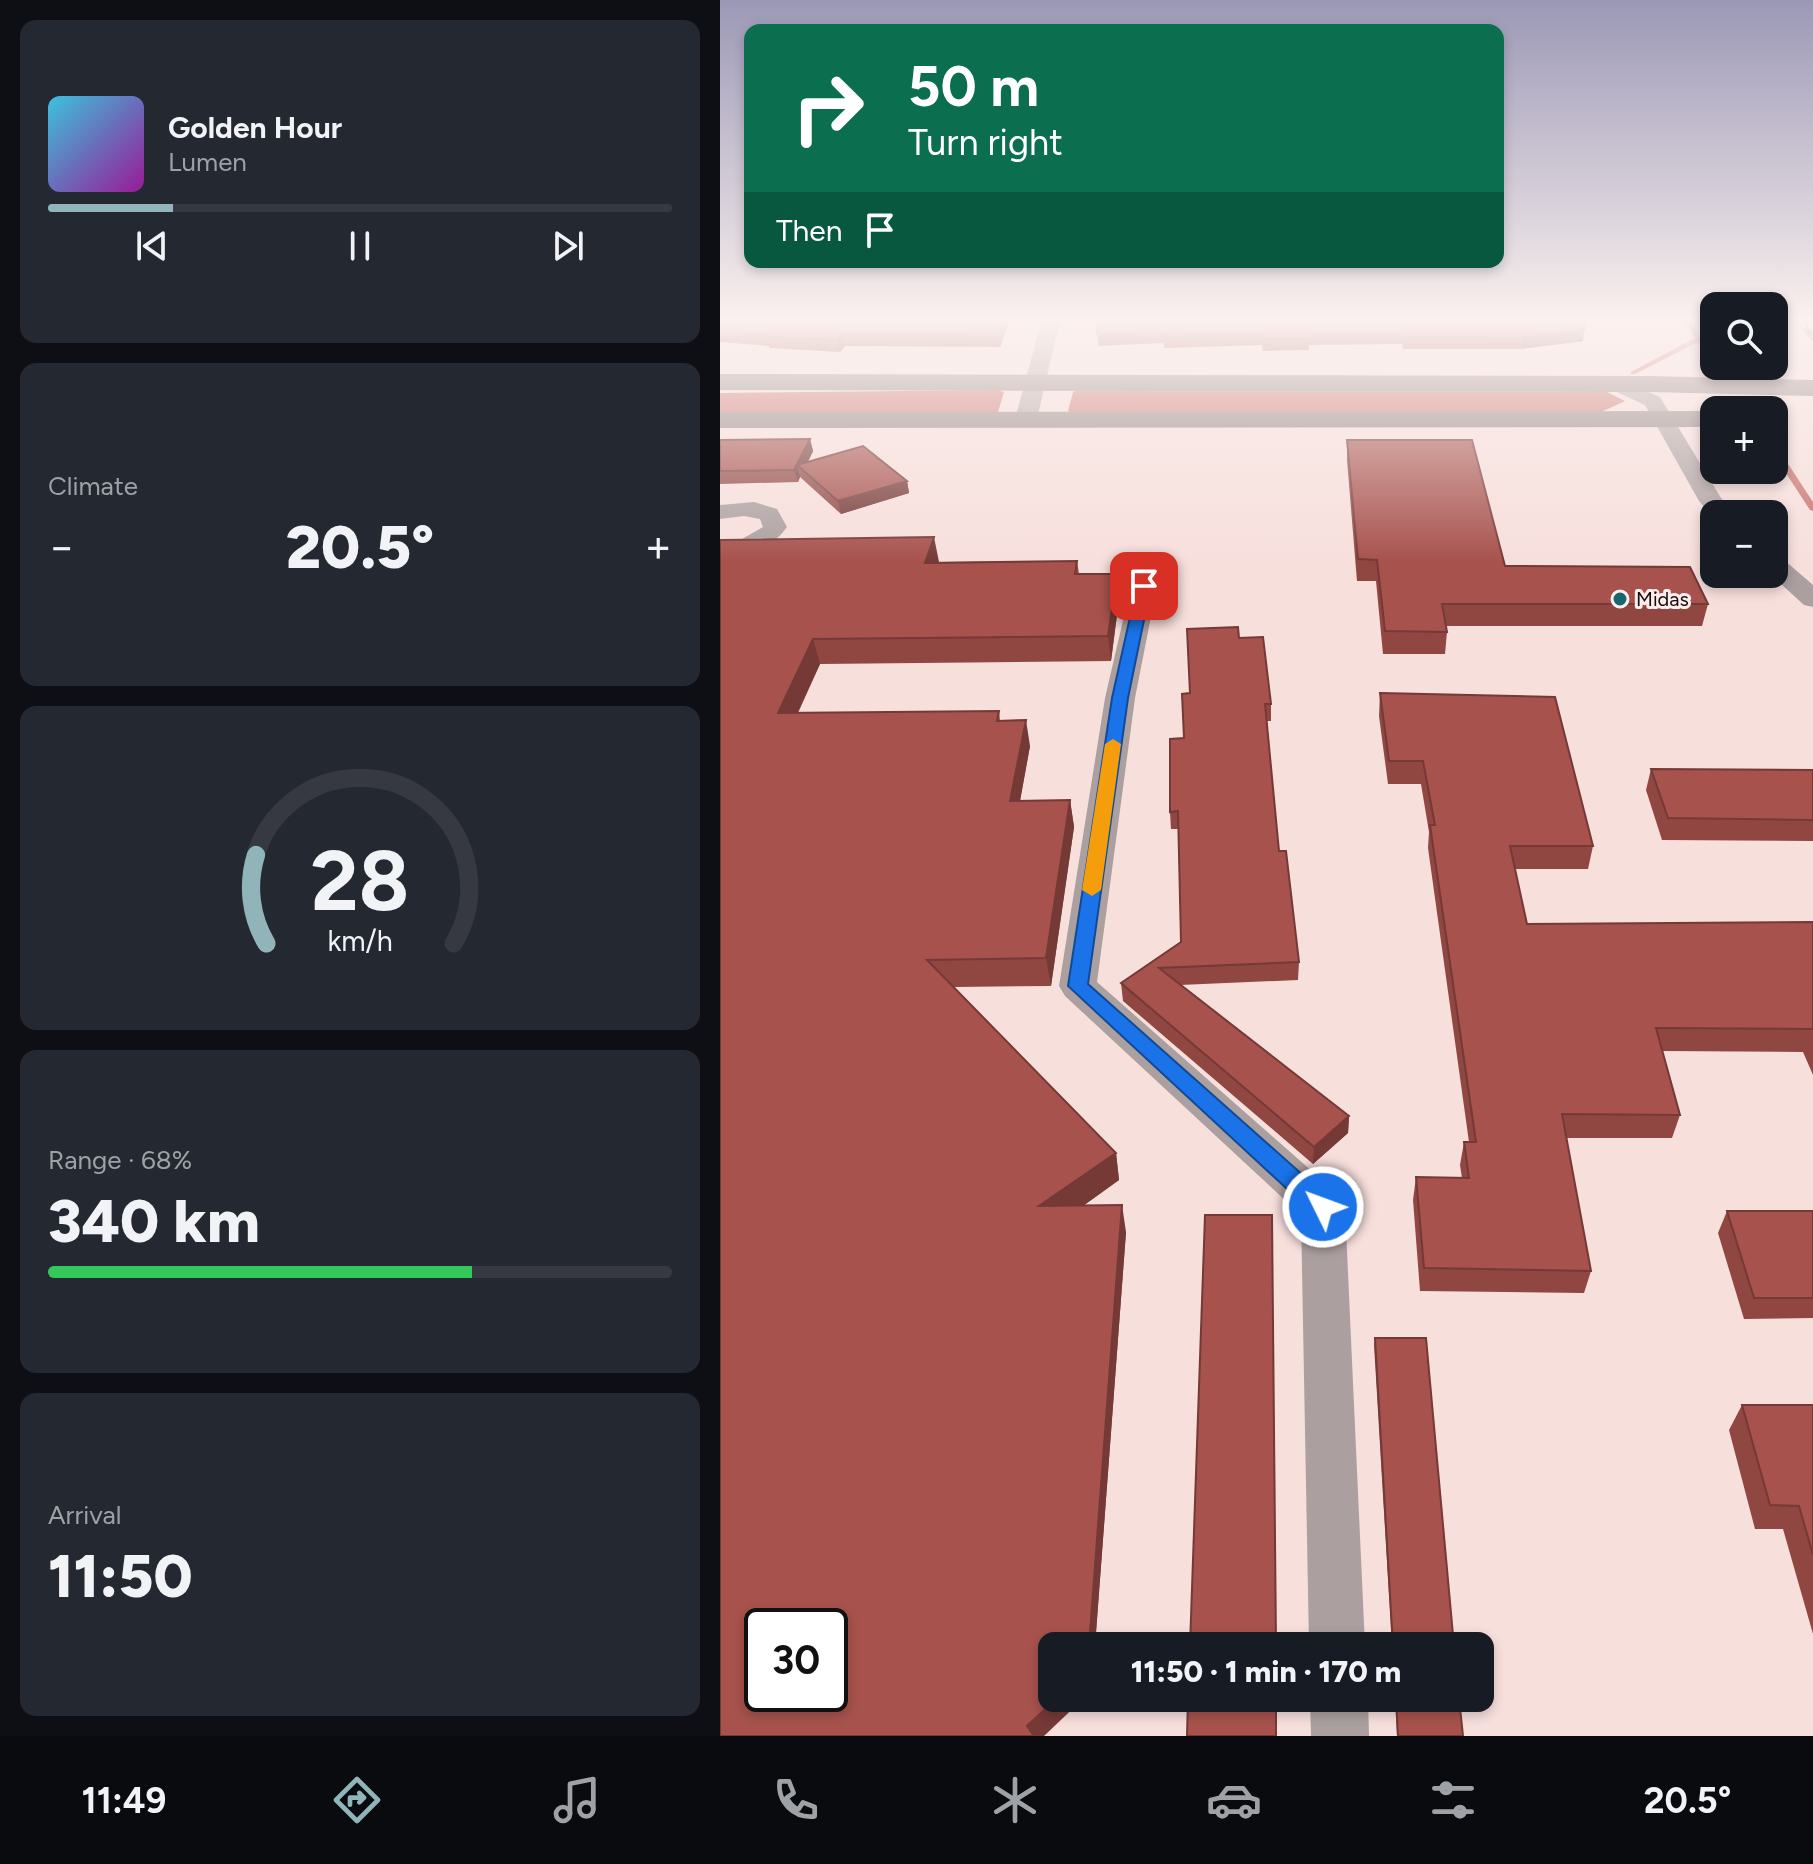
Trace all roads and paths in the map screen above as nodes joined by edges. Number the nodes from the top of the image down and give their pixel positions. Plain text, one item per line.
1 (1031, 400) edge
2 (1649, 400) edge
3 (1026, 419) junction
4 (1700, 419) edge
5 (720, 420) edge
6 (1664, 420) junction
7 (1710, 500) edge
8 (720, 512) edge
9 (720, 550) edge
10 (1788, 577) edge
11 (1144, 586) dead end
12 (1813, 599) edge
13 (1337, 1632) edge
14 (1339, 1712) edge
15 (1340, 1736) edge

1 - 3 street
2 - 6 street
3 - 5 main road
3 - 6 main road
4 - 6 main road
6 - 7 street
8 - 9 street
10 - 12 street
11 - 13 street
14 - 15 street

